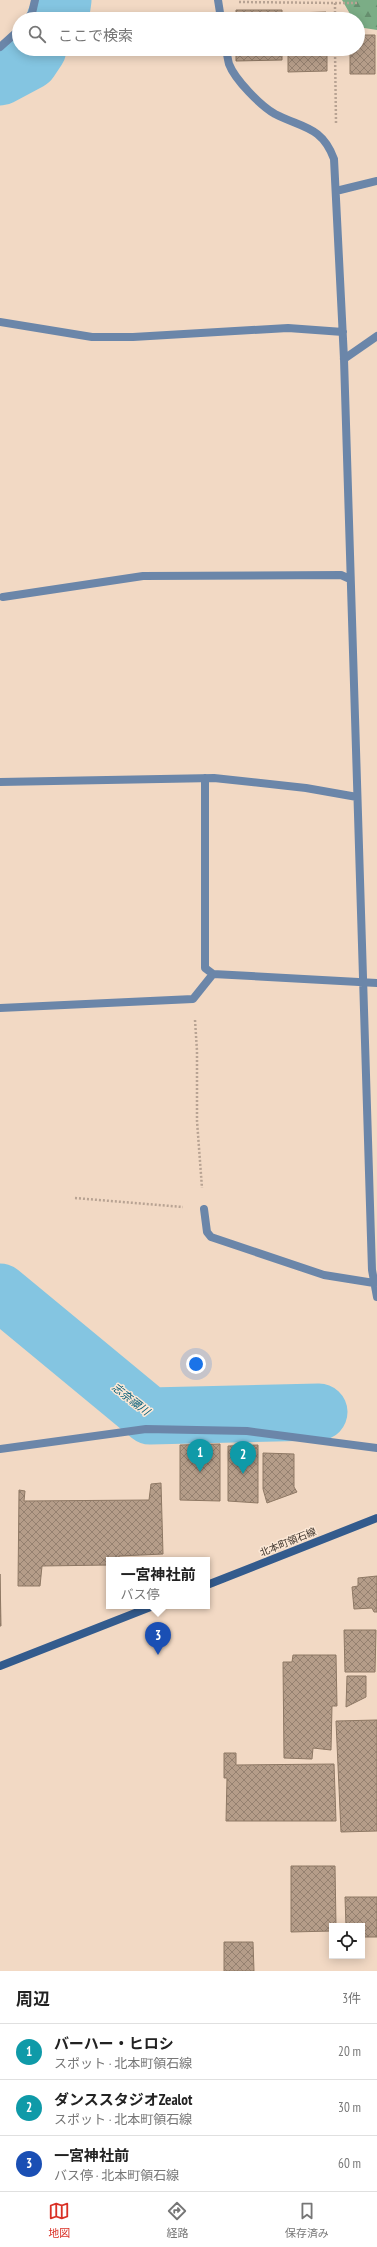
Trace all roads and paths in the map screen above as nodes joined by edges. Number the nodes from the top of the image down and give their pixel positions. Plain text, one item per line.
1 (35, 0) edge
2 (218, 1) edge
3 (335, 3) junction
4 (357, 3) dead end
5 (32, 12) edge
6 (220, 12) edge
7 (335, 12) edge
8 (12, 36) edge
9 (0, 47) edge
10 (227, 56) edge
11 (335, 56) edge
12 (329, 144) junction
13 (377, 181) edge
14 (336, 191) junction
15 (0, 322) edge
16 (343, 332) junction
17 (377, 336) edge
18 (344, 358) junction
19 (350, 580) junction
20 (3, 598) dead end
21 (205, 778) junction
22 (0, 782) edge
23 (357, 797) junction
24 (212, 974) junction
25 (364, 982) junction
26 (377, 983) edge
27 (194, 999) junction
28 (0, 1008) edge
29 (75, 1198) dead end
30 (204, 1209) junction
31 (374, 1283) junction
32 (377, 1297) edge
33 (377, 1448) edge
34 (0, 1449) edge
35 (377, 1518) edge
36 (210, 1584) edge
37 (145, 1609) edge
38 (0, 1666) edge

1 - 5 street
2 - 3 path
2 - 6 street
3 - 4 path
3 - 7 path
8 - 9 street
10 - 12 street
11 - 12 path
12 - 14 street
13 - 14 street
14 - 16 street
15 - 16 street
16 - 18 street
17 - 18 street
18 - 19 street
19 - 20 street
19 - 23 street
21 - 22 street
21 - 23 street
21 - 24 street
23 - 25 street
24 - 25 street
24 - 27 street
25 - 26 street
25 - 31 street
27 - 28 street
27 - 30 path
29 - 30 path
30 - 31 street
31 - 32 street
33 - 34 street
35 - 36 main road, 北本町領石線
37 - 38 main road

